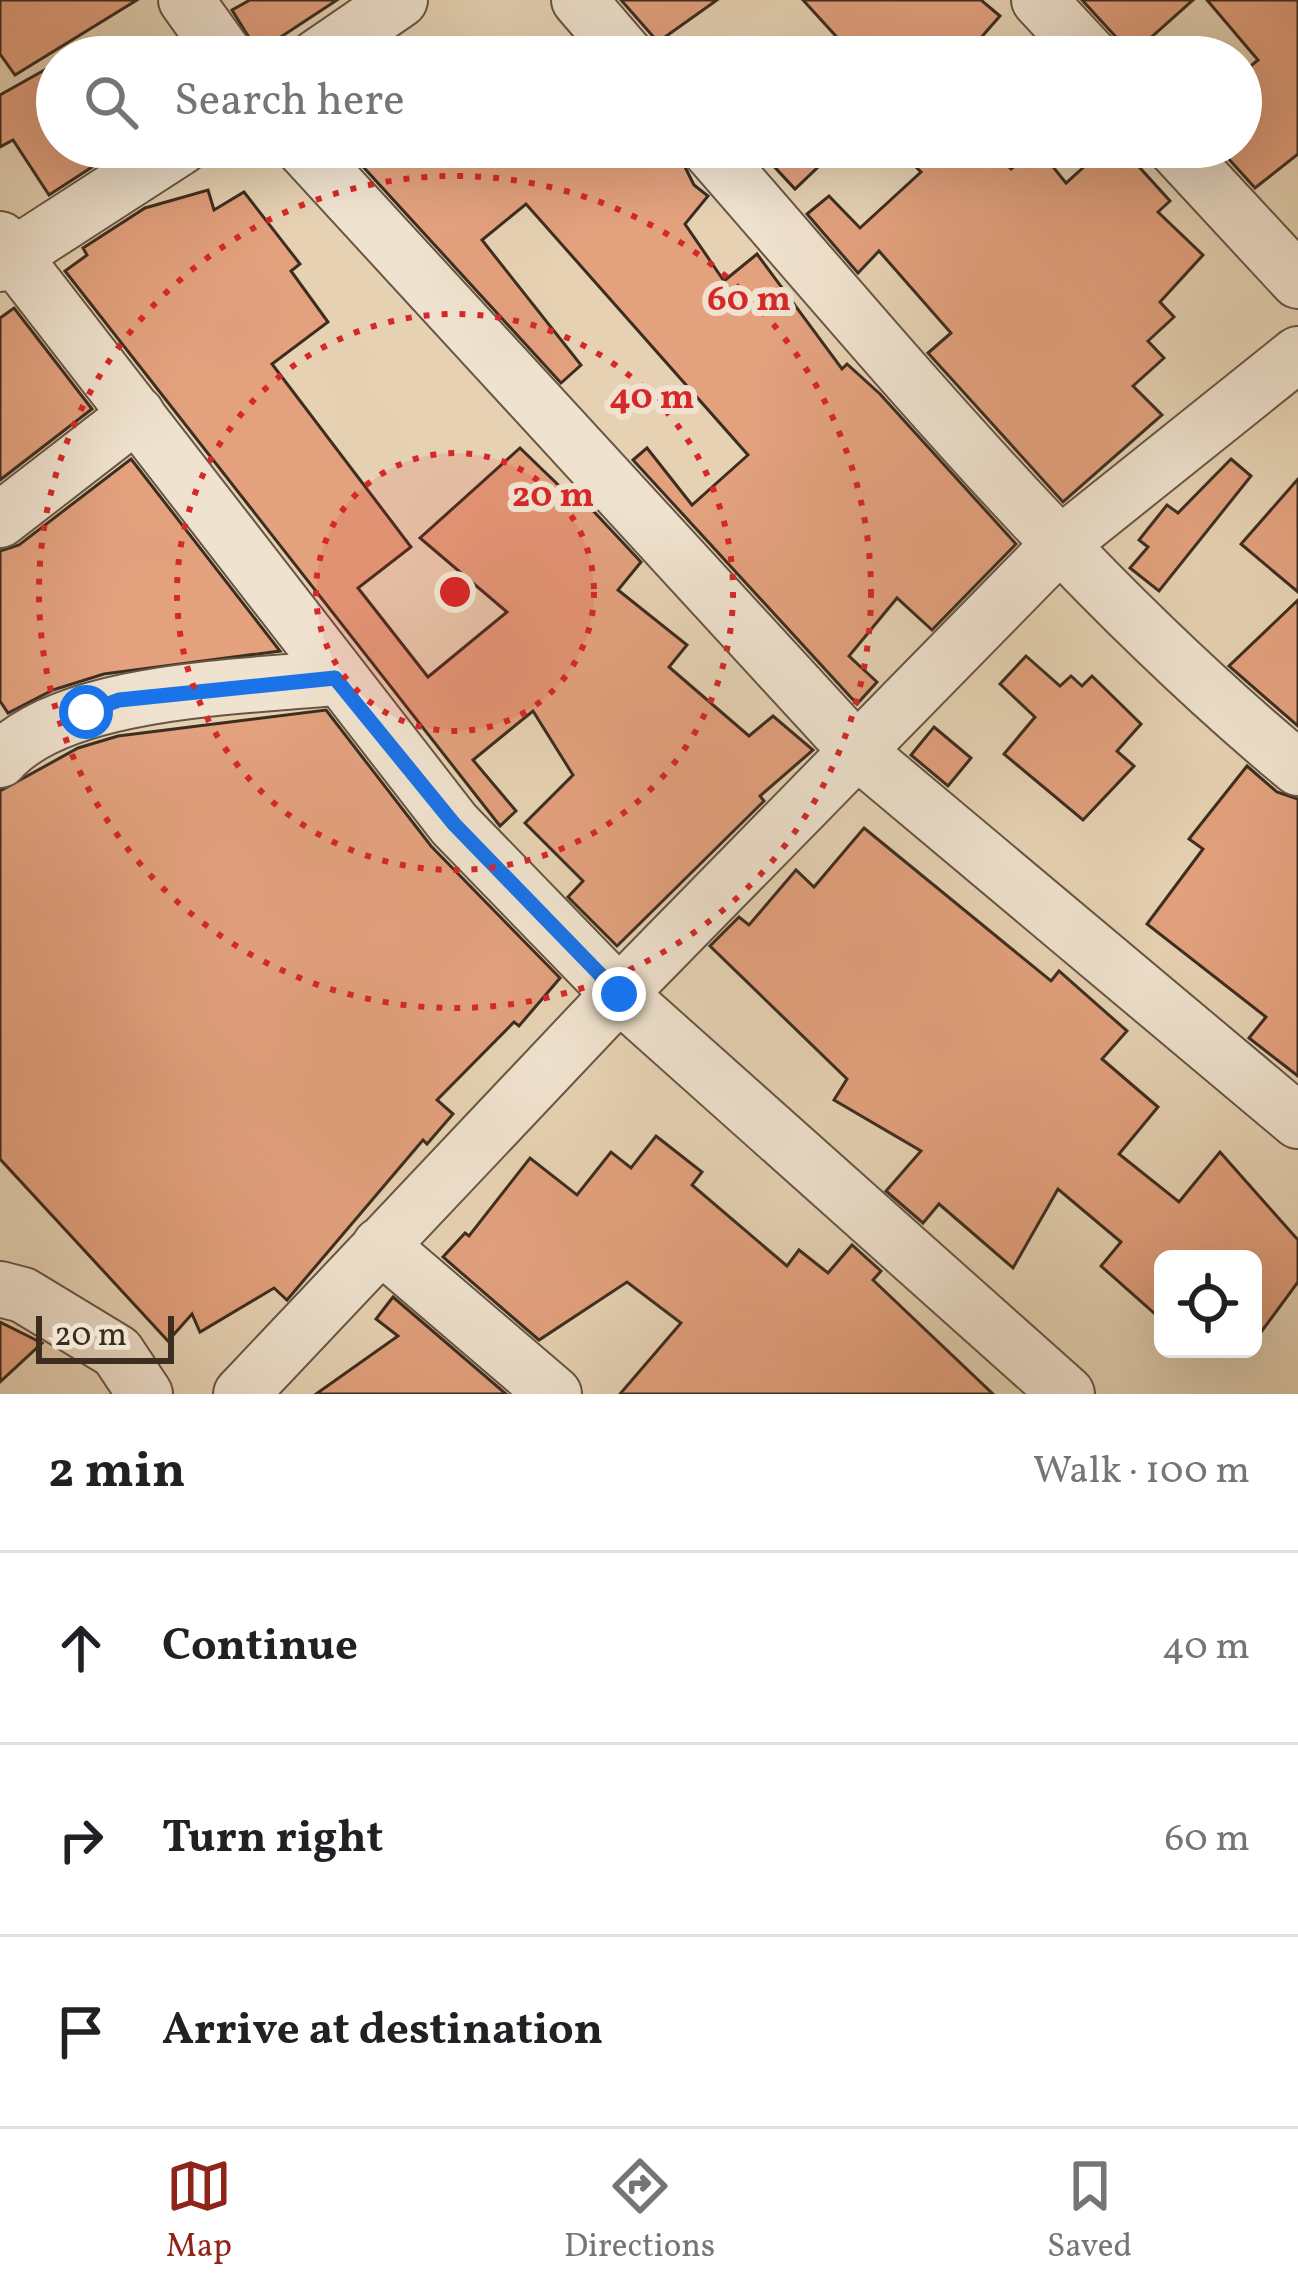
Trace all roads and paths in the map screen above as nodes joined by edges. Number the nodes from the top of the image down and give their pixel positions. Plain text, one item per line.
1 (186, 0) edge
2 (400, 0) edge
3 (579, 0) edge
4 (1040, 0) edge
5 (212, 36) edge
6 (348, 36) edge
7 (610, 36) edge
8 (1073, 36) edge
9 (146, 168) edge
10 (321, 168) edge
11 (725, 168) edge
12 (1193, 168) edge
13 (4, 253) edge
14 (1298, 281) edge
15 (1298, 355) edge
16 (137, 414) junction
17 (0, 520) edge
18 (1057, 547) junction
19 (335, 678) junction
20 (857, 751) junction
21 (0, 760) edge
22 (1298, 768) edge
23 (619, 994) junction
24 (1298, 1121) edge
25 (380, 1245) junction
26 (0, 1289) edge
27 (145, 1394) edge
28 (241, 1394) edge
29 (554, 1394) edge
30 (1067, 1394) edge

1 - 5 street
2 - 6 street
3 - 7 street
4 - 8 street
9 - 13 street
10 - 20 street
11 - 18 street
12 - 14 street
13 - 16 street
15 - 18 street
16 - 17 street
16 - 19 street
18 - 20 street
18 - 22 street
19 - 21 street
19 - 23 street
20 - 23 street
20 - 24 street
23 - 25 street
23 - 30 street
25 - 28 street
25 - 29 street
26 - 27 street

